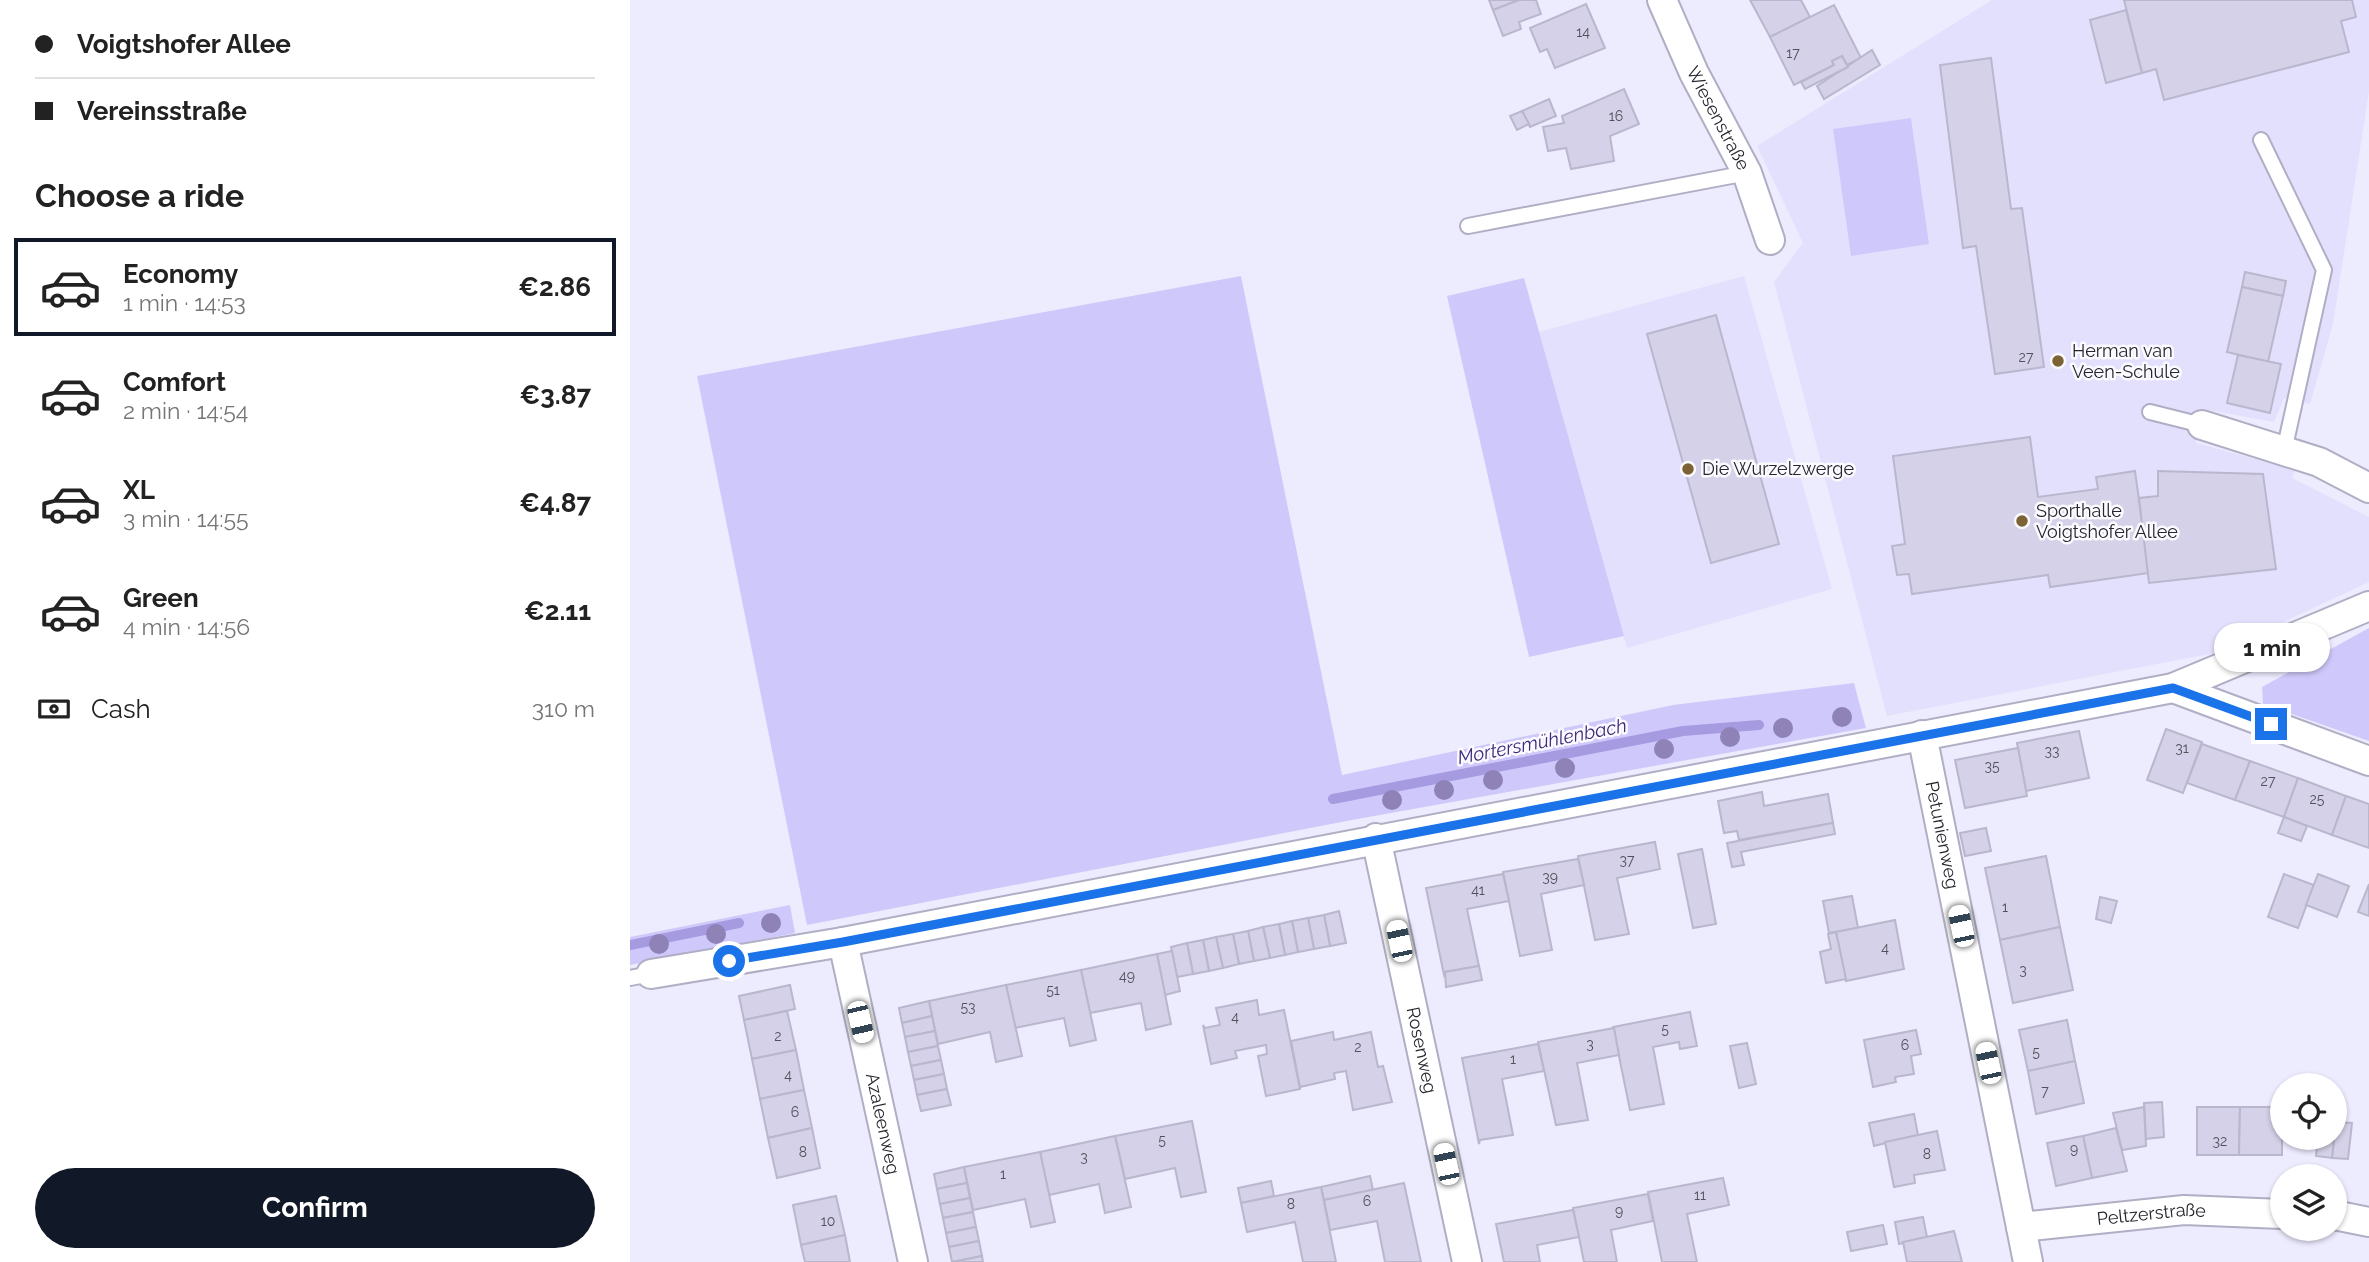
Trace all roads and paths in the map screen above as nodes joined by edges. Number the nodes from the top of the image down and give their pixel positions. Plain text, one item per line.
1 (1662, 0) edge
2 (2261, 140) dead end
3 (1747, 173) junction
4 (1468, 226) dead end
5 (1770, 240) dead end
6 (2150, 412) dead end
7 (2202, 425) joint
8 (2284, 451) junction
9 (2369, 488) edge
10 (2369, 606) edge
11 (2173, 688) junction
12 (1922, 735) junction
13 (2369, 761) edge
14 (1376, 838) junction
15 (843, 942) junction
16 (640, 976) edge
17 (2270, 1214) edge
18 (2347, 1218) edge
19 (2369, 1222) edge
20 (2021, 1227) junction
21 (912, 1262) edge
22 (1467, 1262) edge
23 (2028, 1262) edge

1 - 3 street, Wiesenstraße
2 - 8 lane
3 - 4 lane
3 - 5 street, Wiesenstraße
6 - 7 lane
7 - 8 street
8 - 9 street
10 - 11 street
11 - 12 street
11 - 13 street
12 - 14 street
12 - 20 street, Petunienweg
14 - 15 street
14 - 22 street, Rosenweg
15 - 16 street
15 - 21 street, Azaleenweg
17 - 20 street, Peltzerstraße
18 - 19 street
20 - 23 street, Petunienweg

